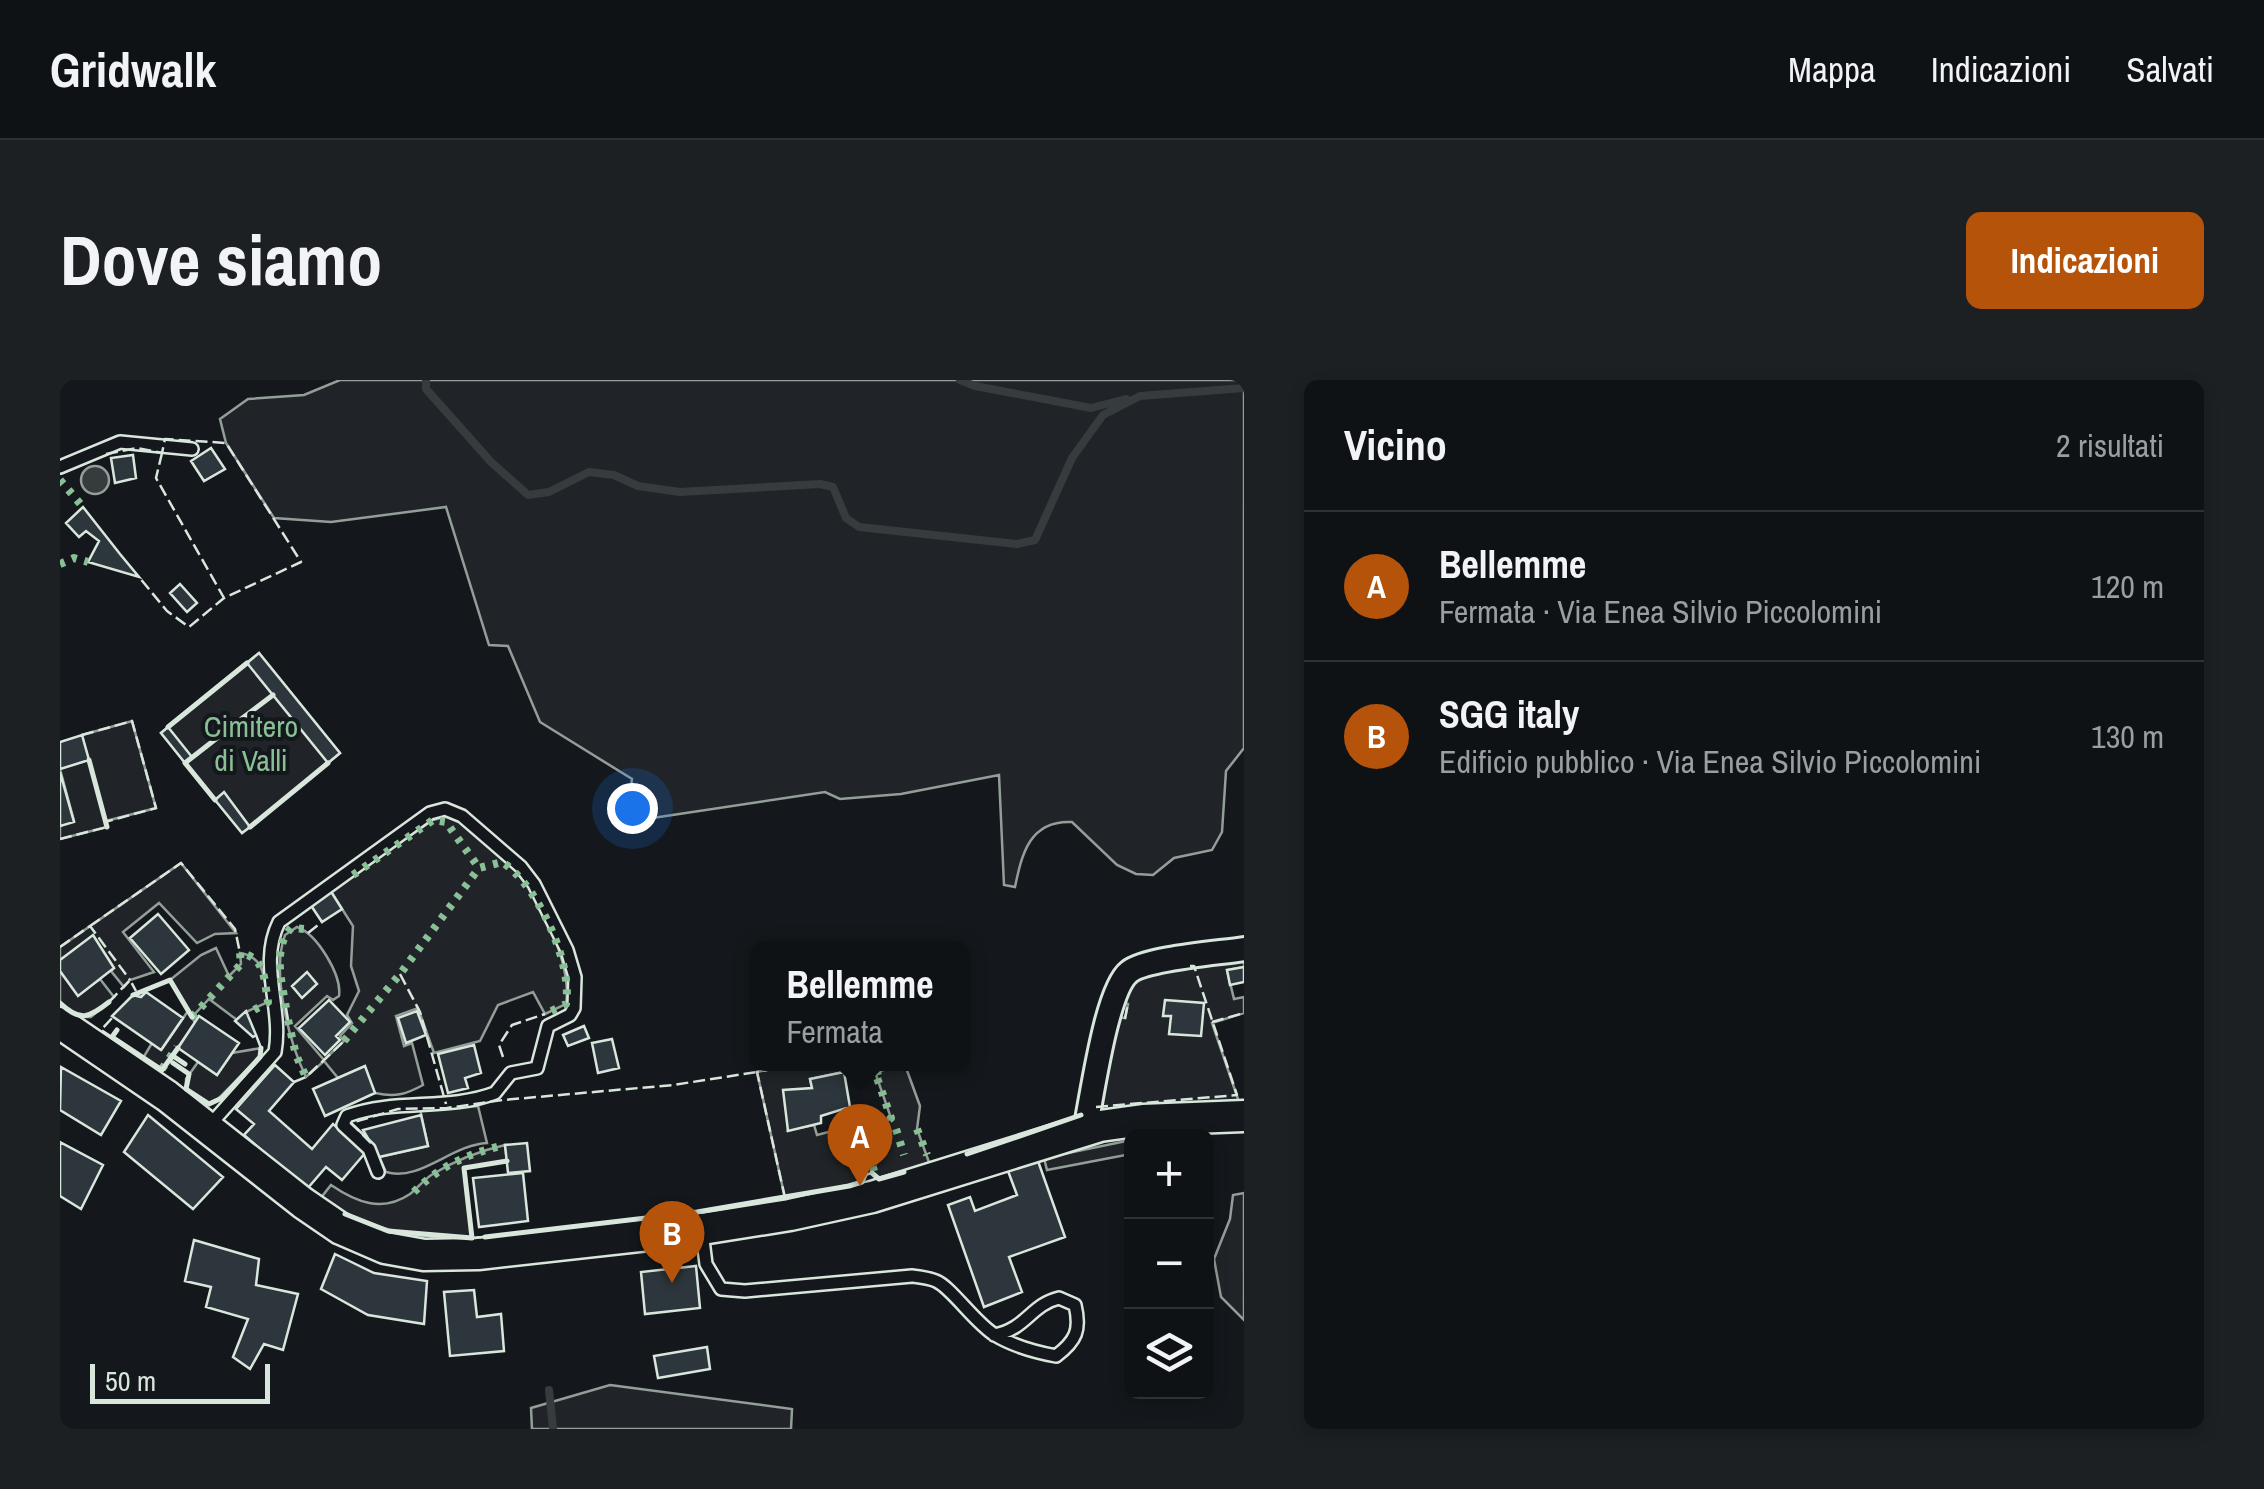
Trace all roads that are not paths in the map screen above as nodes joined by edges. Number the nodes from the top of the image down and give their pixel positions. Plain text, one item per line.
1 (192, 449) dead end
2 (60, 467) edge
3 (1244, 950) edge
4 (60, 1023) edge
5 (1244, 1116) edge
6 (208, 1127) junction
7 (1085, 1130) junction
8 (378, 1172) dead end
9 (702, 1229) junction
10 (994, 1334) junction

1 - 2 lane
3 - 7 street
4 - 6 main road
5 - 7 main road
6 - 8 lane
6 - 9 main road
7 - 9 main road
9 - 10 lane
10 - 10 lane

